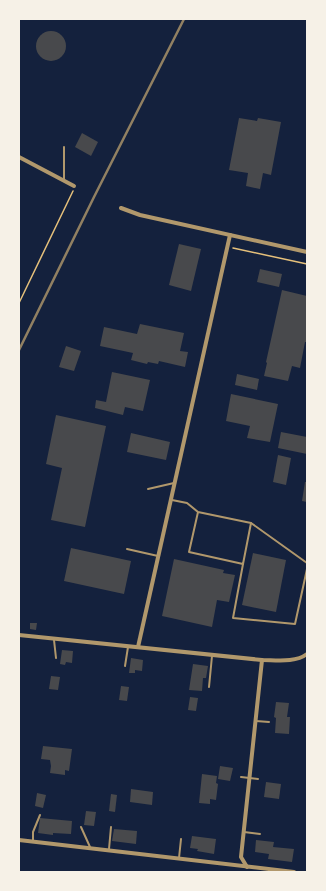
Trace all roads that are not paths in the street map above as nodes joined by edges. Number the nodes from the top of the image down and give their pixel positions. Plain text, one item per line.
1 (64, 147) dead end
2 (19, 157) edge
3 (64, 181) junction
4 (74, 186) road end
5 (121, 208) dead end
6 (230, 235) junction
7 (307, 252) edge
8 (175, 482) junction
9 (148, 489) dead end
10 (172, 500) junction
11 (198, 512) junction
12 (251, 523) junction
13 (127, 549) dead end
14 (159, 557) junction
15 (307, 563) edge
16 (243, 564) junction
17 (307, 569) edge
18 (19, 635) edge
19 (54, 638) junction
20 (128, 646) junction
21 (138, 647) junction
22 (212, 654) junction
23 (306, 655) edge
24 (56, 658) dead end
25 (262, 660) junction
26 (126, 666) dead end
27 (208, 687) dead end
28 (254, 721) junction
29 (268, 722) dead end
30 (241, 777) dead end
31 (249, 778) junction
32 (258, 779) dead end
33 (40, 815) dead end
34 (80, 827) dead end
35 (110, 827) dead end
36 (243, 832) junction
37 (260, 834) dead end
38 (181, 838) dead end
39 (19, 840) edge
40 (33, 842) junction
41 (91, 848) junction
42 (109, 850) junction
43 (180, 858) junction
44 (246, 867) junction
45 (294, 872) edge

1 - 3 lane
2 - 3 street
3 - 4 street
5 - 6 street
6 - 7 street
6 - 8 street
8 - 9 lane
8 - 10 street
10 - 11 lane
10 - 14 street
11 - 12 lane
11 - 16 lane
12 - 15 lane
12 - 16 lane
13 - 14 lane
14 - 21 street
16 - 17 lane
18 - 19 street
19 - 20 street
19 - 24 lane
20 - 21 street
20 - 26 lane
21 - 22 street
22 - 25 street
22 - 27 lane
23 - 25 street
25 - 28 street
28 - 29 lane
28 - 31 street
30 - 31 lane
31 - 32 lane
31 - 36 street
33 - 40 lane
34 - 41 lane
35 - 42 lane
36 - 37 lane
36 - 44 street
38 - 43 lane
39 - 40 street
40 - 41 street
41 - 42 street
42 - 43 street
43 - 44 street
44 - 45 street

